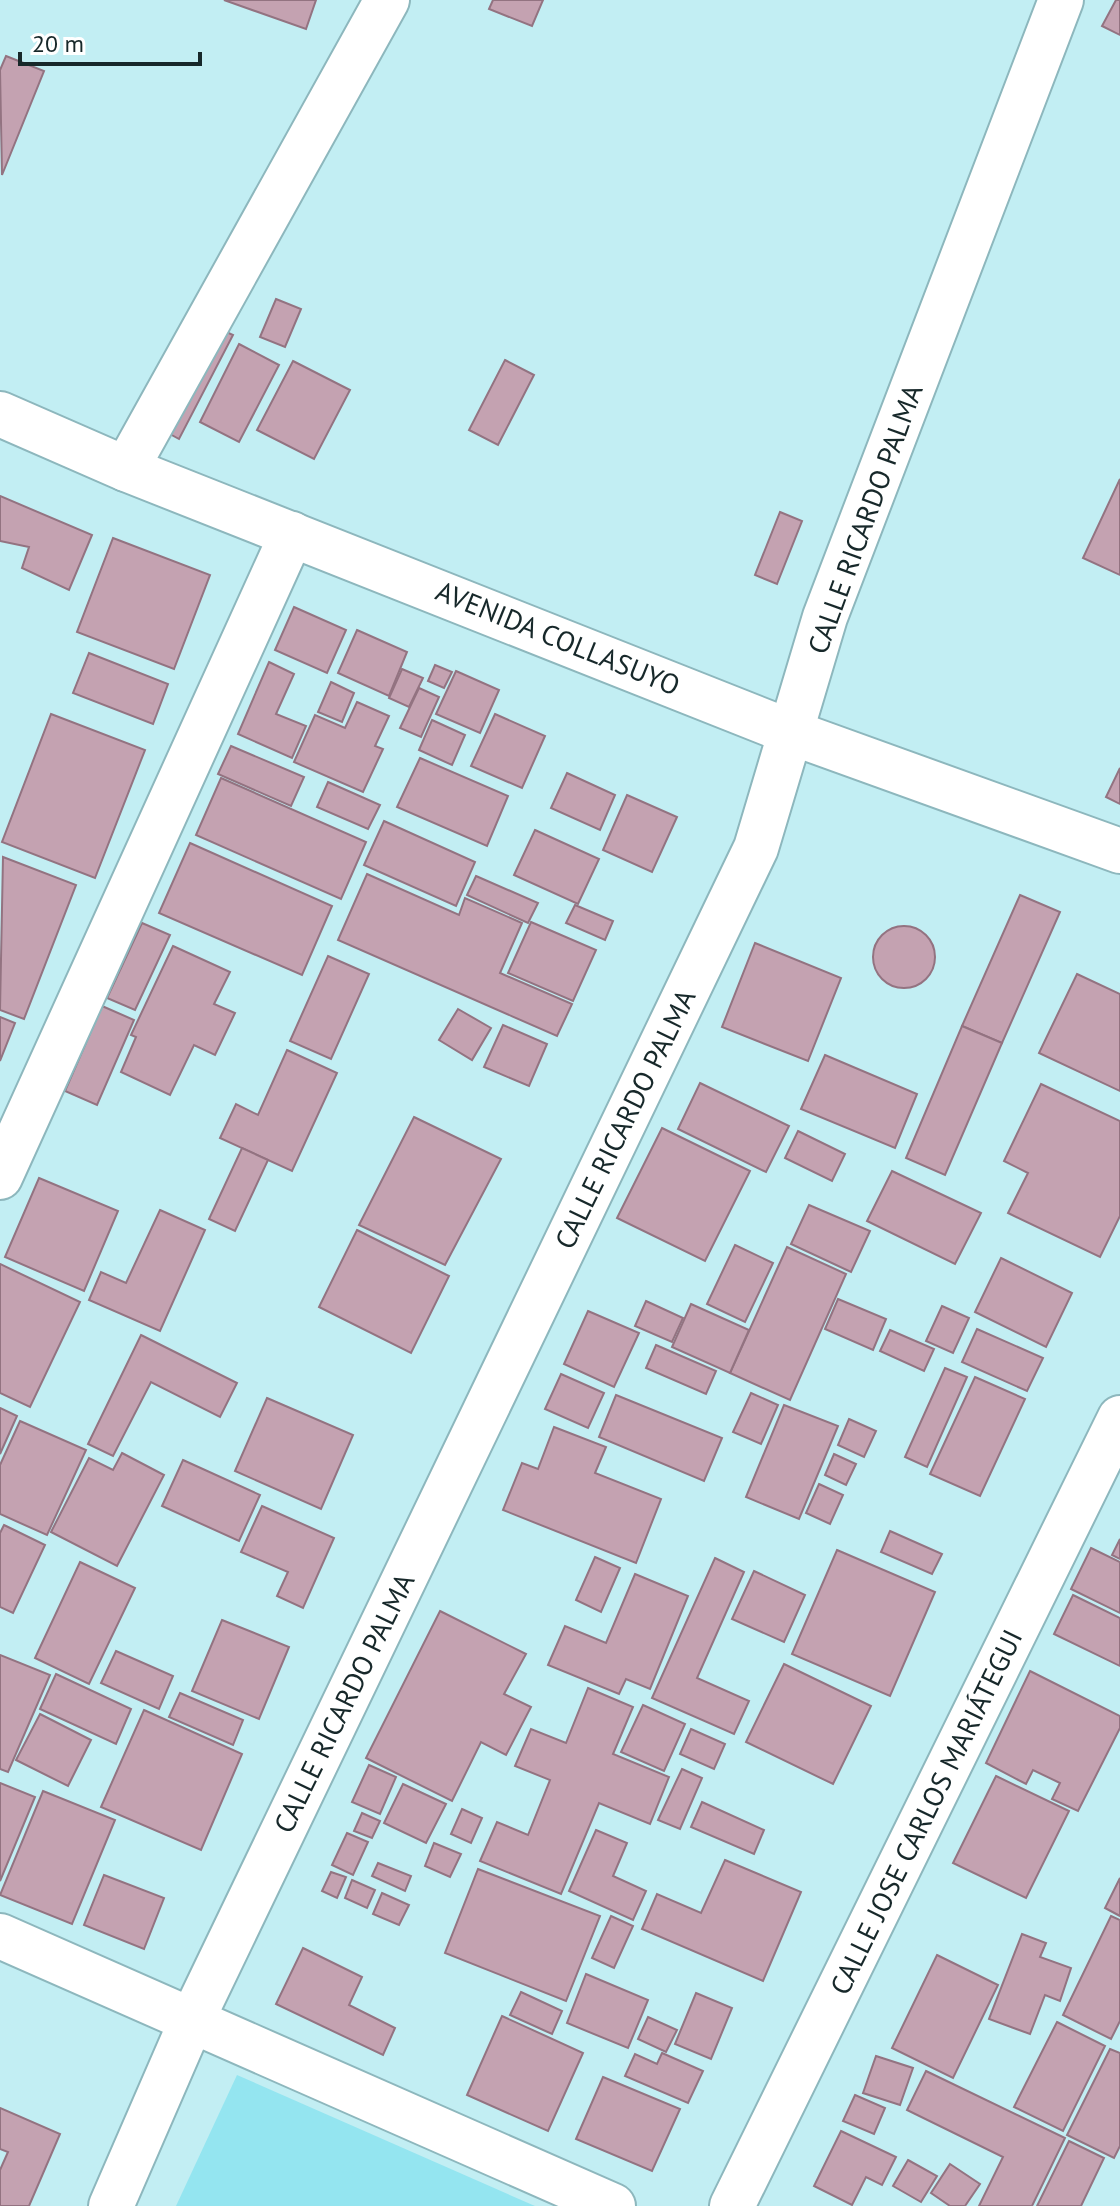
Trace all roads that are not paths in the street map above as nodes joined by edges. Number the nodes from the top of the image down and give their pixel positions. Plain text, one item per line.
1 (387, 0) edge
2 (1061, 0) edge
3 (0, 414) edge
4 (126, 469) junction
5 (292, 534) junction
6 (793, 733) junction
7 (1120, 851) edge
8 (0, 1177) edge
9 (1120, 1418) edge
10 (0, 1936) edge
11 (191, 2022) junction
12 (111, 2206) edge
13 (613, 2206) edge
14 (732, 2206) edge

1 - 4 street
2 - 6 street, CALLE RICARDO PALMA
3 - 4 street, AVENIDA COLLASUYO
4 - 5 street, AVENIDA COLLASUYO
5 - 6 street, AVENIDA COLLASUYO
5 - 8 street
6 - 7 street, AVENIDA COLLASUYO
6 - 11 street, CALLE RICARDO PALMA
9 - 14 street, CALLE JOSE CARLOS MARIÁTEGUI
10 - 11 street
11 - 12 street, CALLE RICARDO PALMA
11 - 13 street

